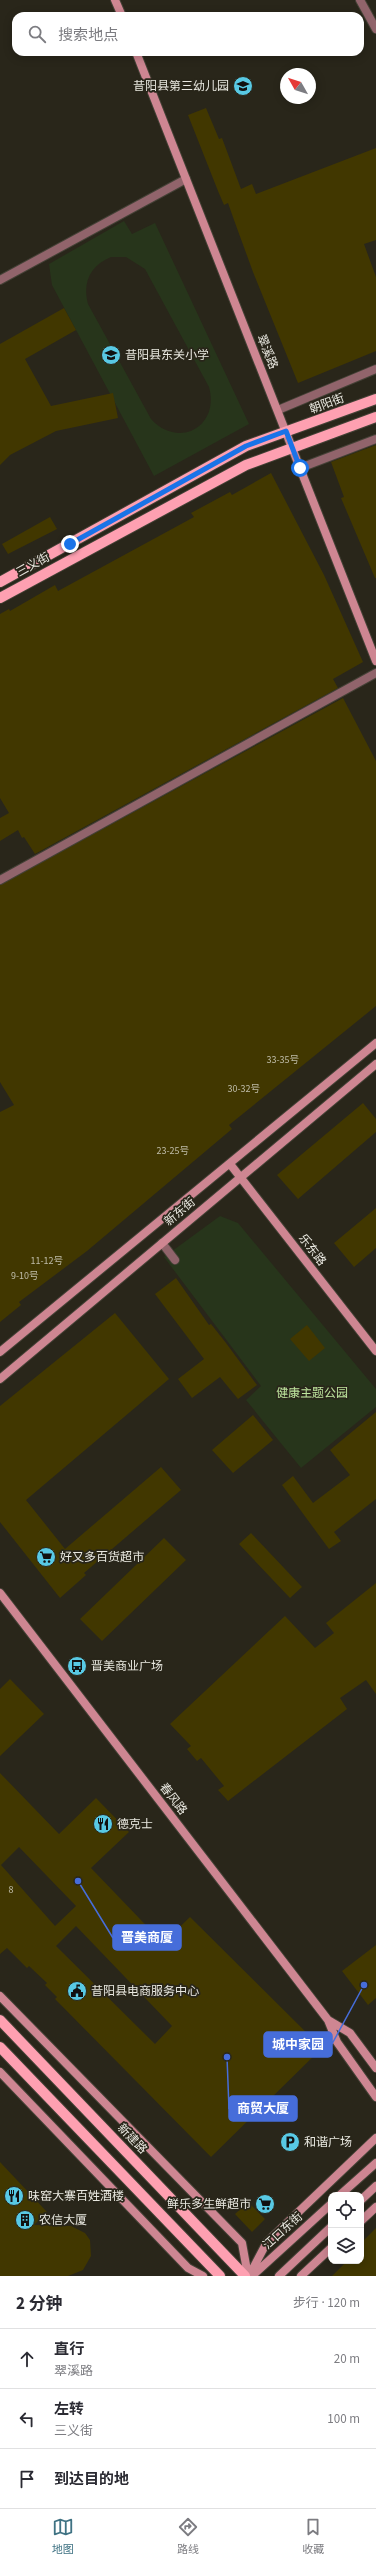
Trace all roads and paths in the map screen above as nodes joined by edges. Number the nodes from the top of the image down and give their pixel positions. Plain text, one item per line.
1 (116, 0) edge
2 (360, 0) edge
3 (120, 12) edge
4 (376, 29) edge
5 (138, 56) edge
6 (186, 179) junction
7 (0, 280) edge
8 (376, 369) edge
9 (376, 399) edge
10 (278, 410) junction
11 (376, 417) edge
12 (286, 431) junction
13 (376, 439) edge
14 (292, 446) junction
15 (300, 468) junction
16 (0, 582) edge
17 (0, 598) edge
18 (376, 661) edge
19 (376, 673) edge
20 (0, 880) edge
21 (376, 1043) edge
22 (376, 1064) edge
23 (230, 1164) junction
24 (240, 1177) junction
25 (162, 1243) junction
26 (175, 1260) dead end
27 (376, 1351) edge
28 (0, 1352) edge
29 (0, 1379) edge
30 (0, 1593) edge
31 (0, 1996) edge
32 (0, 2020) edge
33 (328, 2020) junction
34 (0, 2046) edge
35 (376, 2068) edge
36 (0, 2072) edge
37 (376, 2097) edge
38 (376, 2138) edge
39 (376, 2163) edge
40 (376, 2186) edge
41 (343, 2192) edge
42 (364, 2197) edge
43 (328, 2207) edge
44 (376, 2207) edge
45 (364, 2218) edge
46 (330, 2228) edge
47 (328, 2251) edge
48 (203, 2276) edge
49 (220, 2276) edge
50 (248, 2276) edge
51 (279, 2276) edge
52 (301, 2276) edge

1 - 3 main road
2 - 4 street
5 - 6 main road, 翠溪路
6 - 7 street
6 - 10 main road, 翠溪路
8 - 10 street
9 - 12 main road, 朝阳街
10 - 12 main road, 翠溪路
11 - 14 main road
12 - 14 main road, 翠溪路
12 - 16 main road, 三义街
13 - 15 street
14 - 15 main road, 翠溪路
14 - 17 main road, 三义街
15 - 18 main road, 翠溪路
19 - 20 street
21 - 23 main road, 新东街
22 - 24 main road, 新东街
23 - 24 main road, 乐东路
23 - 28 main road, 新东街
24 - 25 main road, 新东街
24 - 27 main road, 乐东路
25 - 26 street
25 - 29 main road, 新东街
30 - 33 main road, 春风路
31 - 50 main road
32 - 50 main road, 新建路
33 - 35 main road, 春风路
33 - 37 main road, 春风路
34 - 49 main road
36 - 48 main road
38 - 50 main road
39 - 41 main road
40 - 42 main road
43 - 50 main road, 江口东街
44 - 45 main road
46 - 51 main road
47 - 52 main road

